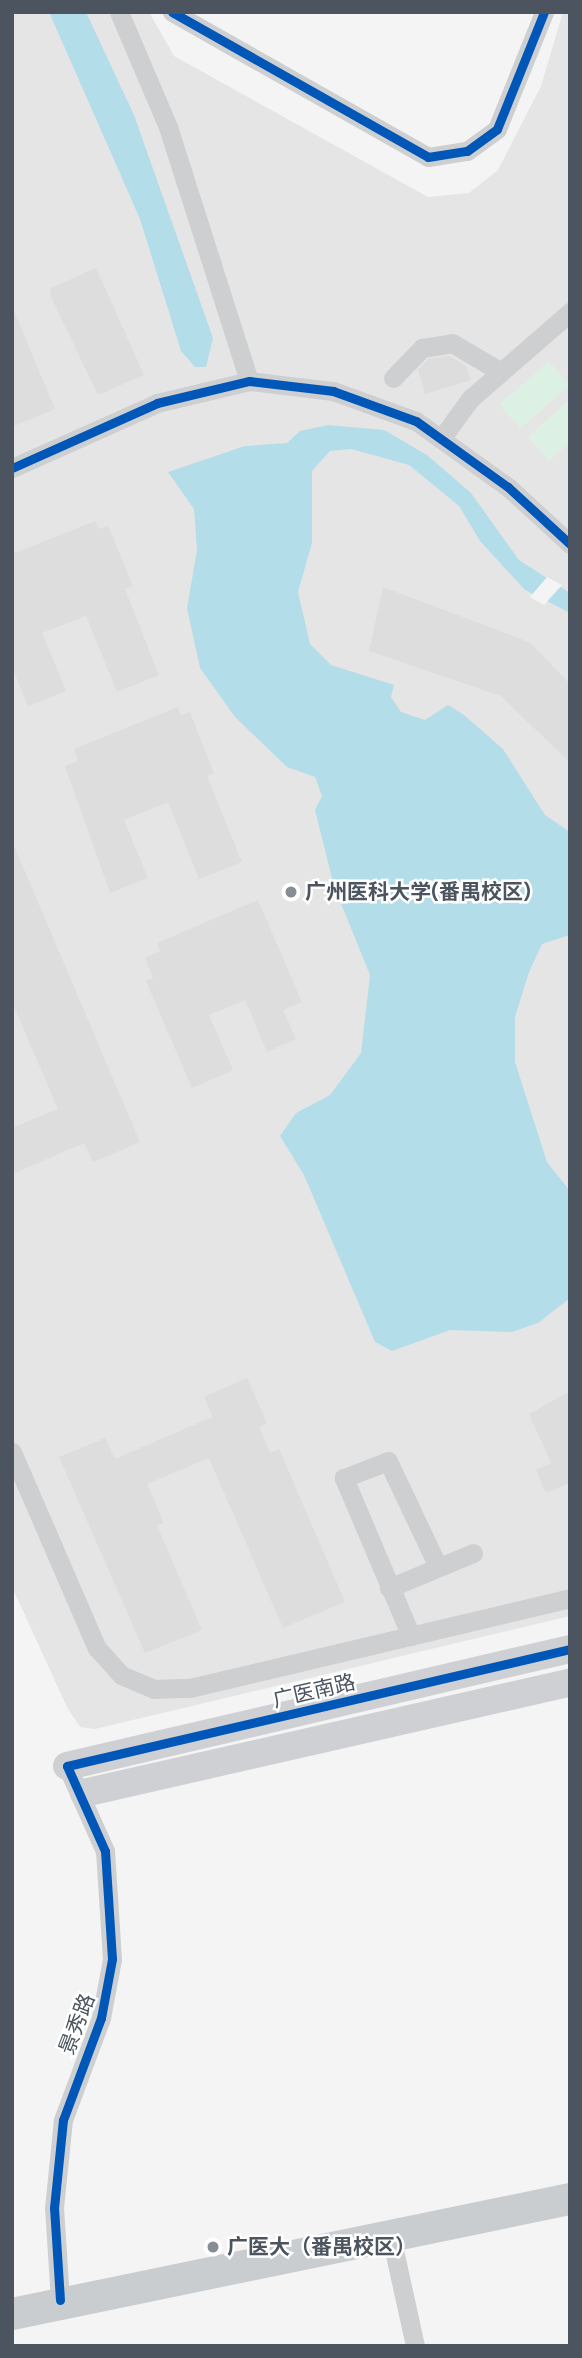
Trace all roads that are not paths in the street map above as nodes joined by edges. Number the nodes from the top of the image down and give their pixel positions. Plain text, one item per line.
1 (120, 12) edge
2 (173, 12) edge
3 (544, 12) edge
4 (570, 312) edge
5 (501, 372) junction
6 (393, 378) dead end
7 (249, 381) junction
8 (441, 439) junction
9 (12, 468) edge
10 (570, 544) edge
11 (12, 1452) edge
12 (473, 1553) dead end
13 (438, 1567) junction
14 (389, 1588) junction
15 (570, 1598) edge
16 (411, 1636) junction
17 (570, 1650) edge
18 (570, 1683) edge
19 (67, 1766) joint
20 (84, 1793) junction
21 (570, 2199) edge
22 (390, 2232) junction
23 (60, 2300) junction
24 (12, 2314) edge
25 (415, 2346) edge

1 - 7 street
2 - 3 street
4 - 5 street
5 - 6 street
5 - 8 street
7 - 8 street
7 - 9 street
8 - 10 street
11 - 16 street
12 - 13 street
13 - 14 street
13 - 14 street
14 - 16 street
15 - 16 street
17 - 19 street, 广医南路
18 - 20 street
19 - 20 street, 景秀路
20 - 23 street, 景秀路
21 - 22 main road
22 - 23 main road
22 - 25 street
23 - 24 main road

